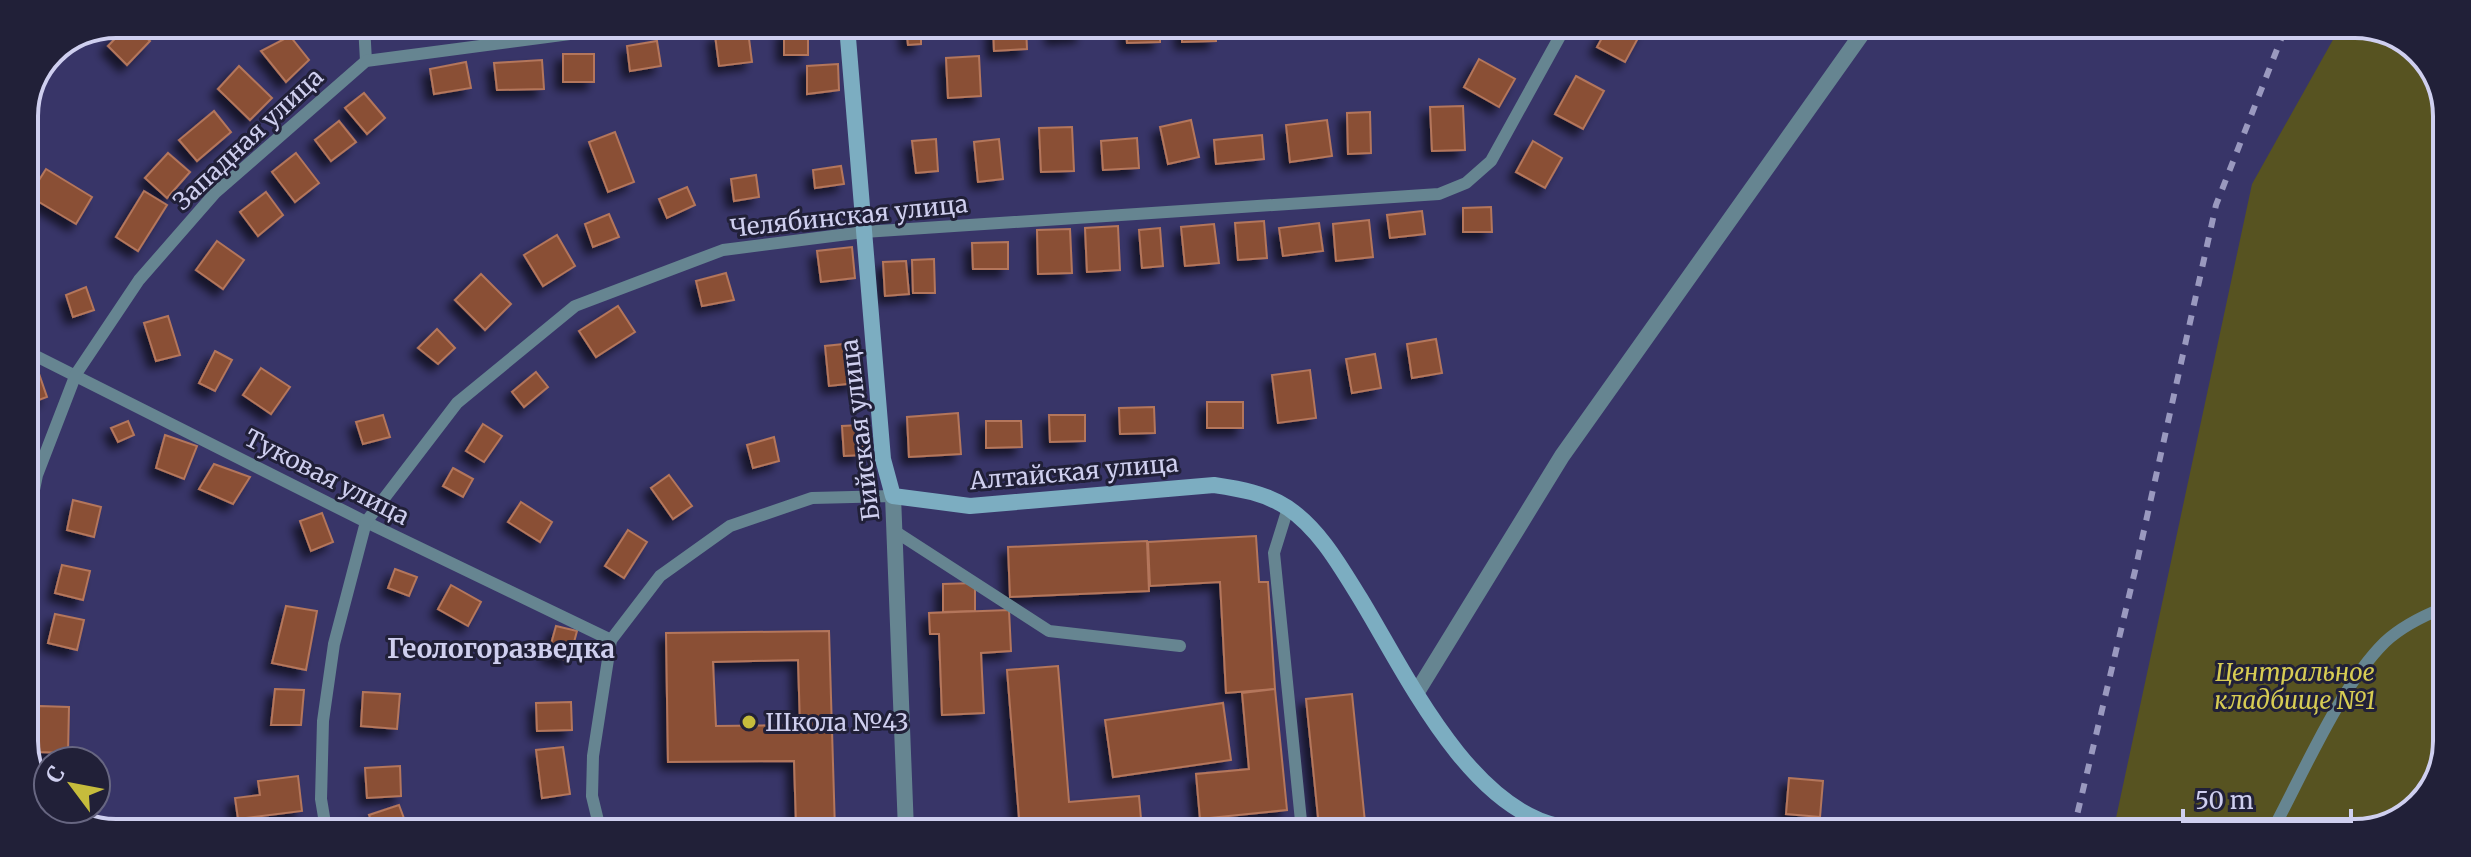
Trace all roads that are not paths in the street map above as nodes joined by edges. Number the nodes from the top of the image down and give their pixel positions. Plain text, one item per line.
1 (365, 38) edge
2 (540, 38) edge
3 (848, 38) edge
4 (1559, 38) edge
5 (1859, 38) edge
6 (366, 61) junction
7 (864, 232) junction
8 (38, 356) edge
9 (76, 374) junction
10 (38, 472) edge
11 (893, 496) junction
12 (1288, 508) junction
13 (366, 522) junction
14 (896, 532) junction
15 (2433, 612) edge
16 (611, 640) junction
17 (1180, 646) dead end
18 (1417, 692) junction
19 (324, 819) edge
20 (598, 819) edge
21 (906, 819) edge
22 (1301, 819) edge
23 (1541, 819) edge
24 (2279, 819) edge

1 - 6 lane
2 - 6 lane
3 - 7 street, Бийская улица
4 - 7 lane, Челябинская улица
5 - 18 street
6 - 9 lane, Западная улица
7 - 11 street, Бийская улица
7 - 13 lane, Челябинская улица
8 - 9 lane, Туковая улица
9 - 10 lane, Западная улица
9 - 13 lane, Туковая улица
11 - 12 street, Алтайская улица
11 - 14 street, Бийская улица
11 - 16 lane, Алтайская улица
12 - 18 street, Алтайская улица
12 - 22 lane
13 - 16 lane, Туковая улица
13 - 19 lane, Челябинская улица
14 - 17 lane
14 - 21 street, Бийская улица
15 - 24 lane
16 - 20 lane, Алтайская улица
18 - 23 street, Алтайская улица

